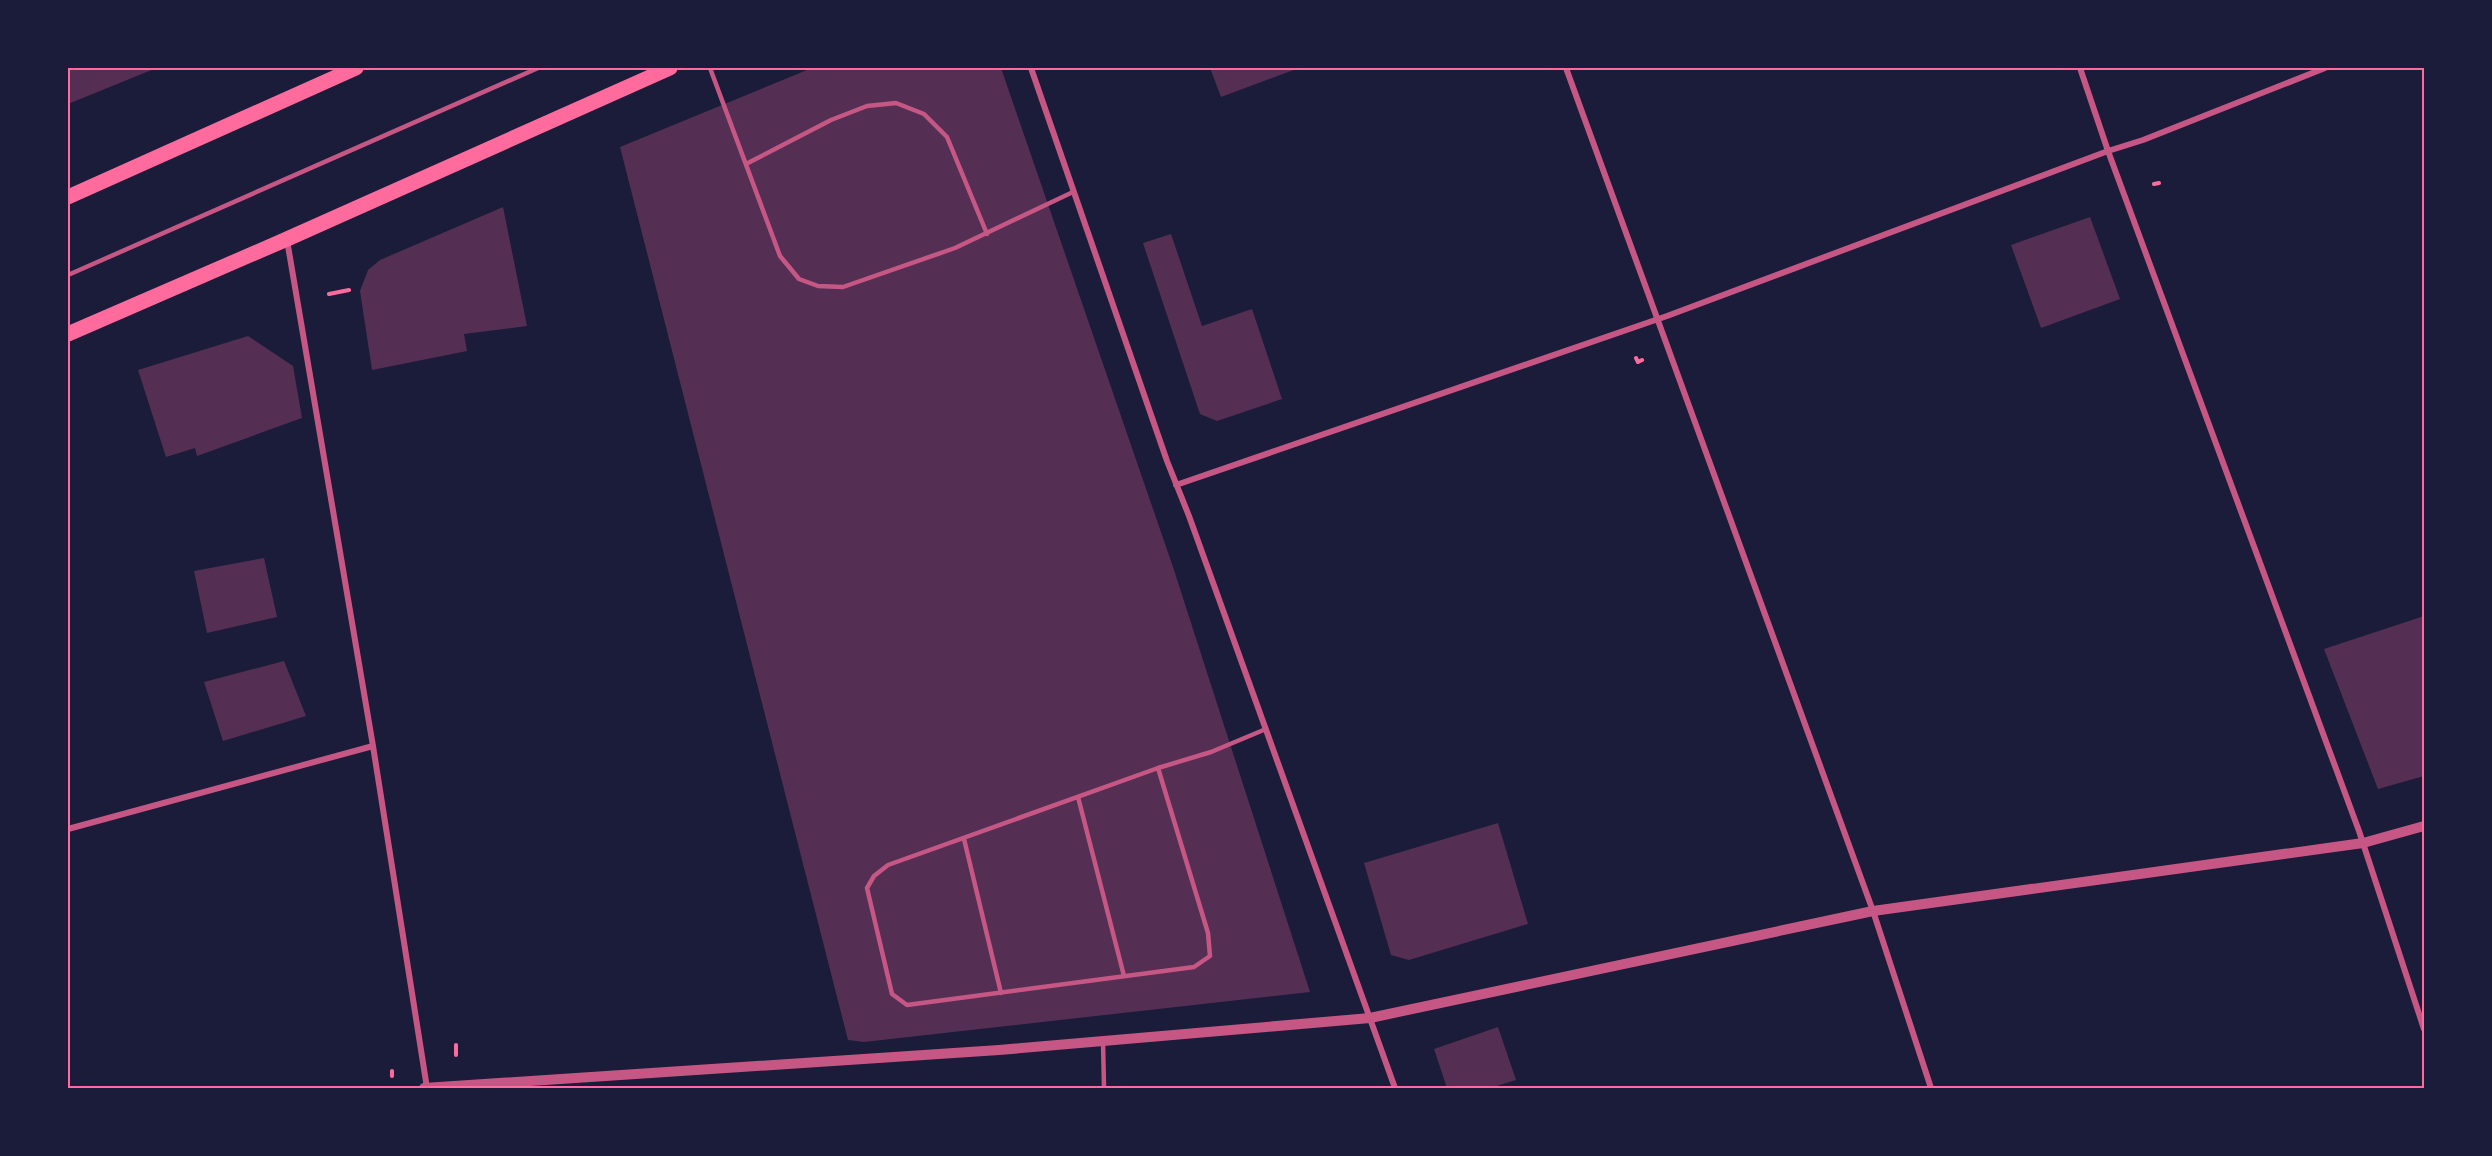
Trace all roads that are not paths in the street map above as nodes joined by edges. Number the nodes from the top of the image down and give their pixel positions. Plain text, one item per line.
1 (356, 68) edge
2 (538, 68) edge
3 (670, 68) edge
4 (710, 68) edge
5 (1031, 68) edge
6 (1566, 68) edge
7 (2080, 68) edge
8 (2325, 68) edge
9 (2108, 151) junction
10 (746, 164) junction
11 (1073, 192) junction
12 (68, 197) edge
13 (987, 234) junction
14 (287, 239) junction
15 (68, 276) edge
16 (1657, 320) junction
17 (68, 334) edge
18 (1176, 485) junction
19 (1266, 729) junction
20 (373, 746) junction
21 (1158, 768) junction
22 (1078, 797) junction
23 (2424, 826) edge
24 (68, 829) edge
25 (964, 839) junction
26 (2363, 843) junction
27 (1873, 911) junction
28 (1124, 976) junction
29 (1001, 993) junction
30 (1370, 1018) junction
31 (2424, 1029) edge
32 (1102, 1041) junction
33 (426, 1088) edge
34 (1104, 1089) edge
35 (1395, 1089) edge
36 (1931, 1089) edge

1 - 12 main road
2 - 15 lane
3 - 14 main road
4 - 10 lane
5 - 11 street
6 - 16 street
7 - 9 street
8 - 9 street
9 - 16 street
9 - 26 street
10 - 13 lane
10 - 13 lane
11 - 13 lane
11 - 18 street
14 - 17 main road
14 - 20 street
16 - 18 street
16 - 27 street
18 - 19 street
19 - 21 lane
19 - 30 street
20 - 24 street
20 - 33 street
21 - 22 lane
21 - 28 lane
22 - 25 lane
22 - 28 lane
23 - 26 street
25 - 29 lane
25 - 29 lane
26 - 27 street
26 - 31 street
27 - 30 street
27 - 36 street
28 - 29 lane
30 - 32 street
30 - 35 street
32 - 33 street
32 - 34 lane

